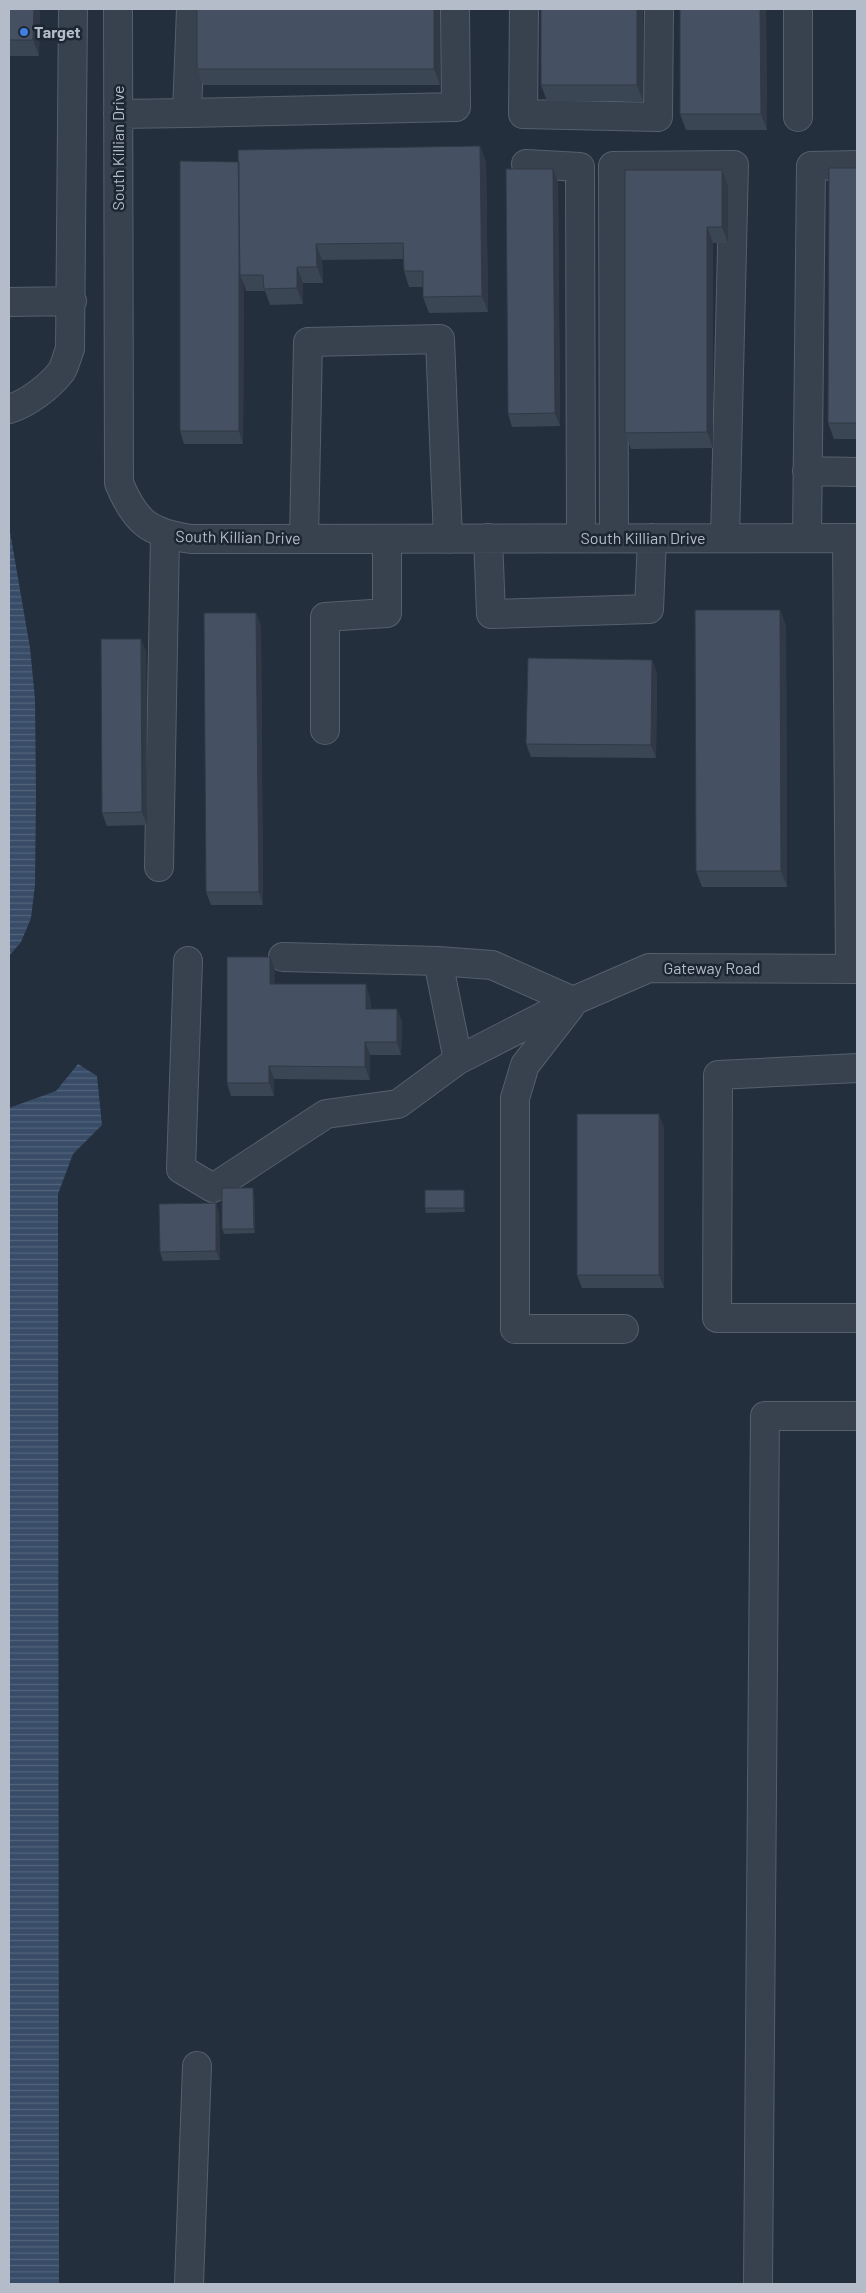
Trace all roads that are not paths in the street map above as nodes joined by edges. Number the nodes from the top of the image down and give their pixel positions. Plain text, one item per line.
1 (73, 9) edge
2 (118, 9) edge
3 (191, 9) edge
4 (455, 9) edge
5 (524, 9) edge
6 (660, 9) edge
7 (798, 9) edge
8 (187, 113) junction
9 (118, 114) junction
10 (798, 117) dead end
11 (526, 164) dead end
12 (857, 165) edge
13 (9, 302) edge
14 (72, 302) junction
15 (9, 409) edge
16 (808, 472) junction
17 (857, 472) edge
18 (166, 536) junction
19 (488, 538) junction
20 (581, 538) junction
21 (614, 538) junction
22 (652, 538) junction
23 (725, 538) junction
24 (807, 538) junction
25 (852, 538) edge
26 (304, 539) junction
27 (387, 539) junction
28 (448, 539) junction
29 (325, 730) dead end
30 (159, 867) dead end
31 (282, 958) dead end
32 (188, 961) dead end
33 (438, 961) junction
34 (853, 969) edge
35 (574, 1001) junction
36 (458, 1060) junction
37 (857, 1068) edge
38 (857, 1318) edge
39 (624, 1329) dead end
40 (857, 1416) edge
41 (197, 2066) dead end
42 (189, 2284) edge
43 (758, 2284) edge

1 - 14 street
2 - 9 street, South Killian Drive
3 - 8 street
4 - 8 street
5 - 6 street
7 - 10 street
8 - 9 street
9 - 18 street, South Killian Drive
11 - 20 street
12 - 16 street
13 - 14 street
14 - 15 street
16 - 17 street
16 - 24 street
18 - 26 street, South Killian Drive
18 - 30 street
19 - 20 street, South Killian Drive
19 - 22 street
19 - 28 street, South Killian Drive
20 - 21 street, South Killian Drive
21 - 22 street, South Killian Drive
21 - 23 street
22 - 23 street, South Killian Drive
23 - 24 street, South Killian Drive
24 - 25 street, South Killian Drive
25 - 34 street
26 - 27 street, South Killian Drive
26 - 28 street
27 - 28 street, South Killian Drive
27 - 29 street
31 - 33 street
32 - 36 street, Gateway Road
33 - 35 street
33 - 36 street
34 - 35 street, Gateway Road
35 - 36 street, Gateway Road
35 - 39 street
37 - 38 street
40 - 43 street
41 - 42 street

